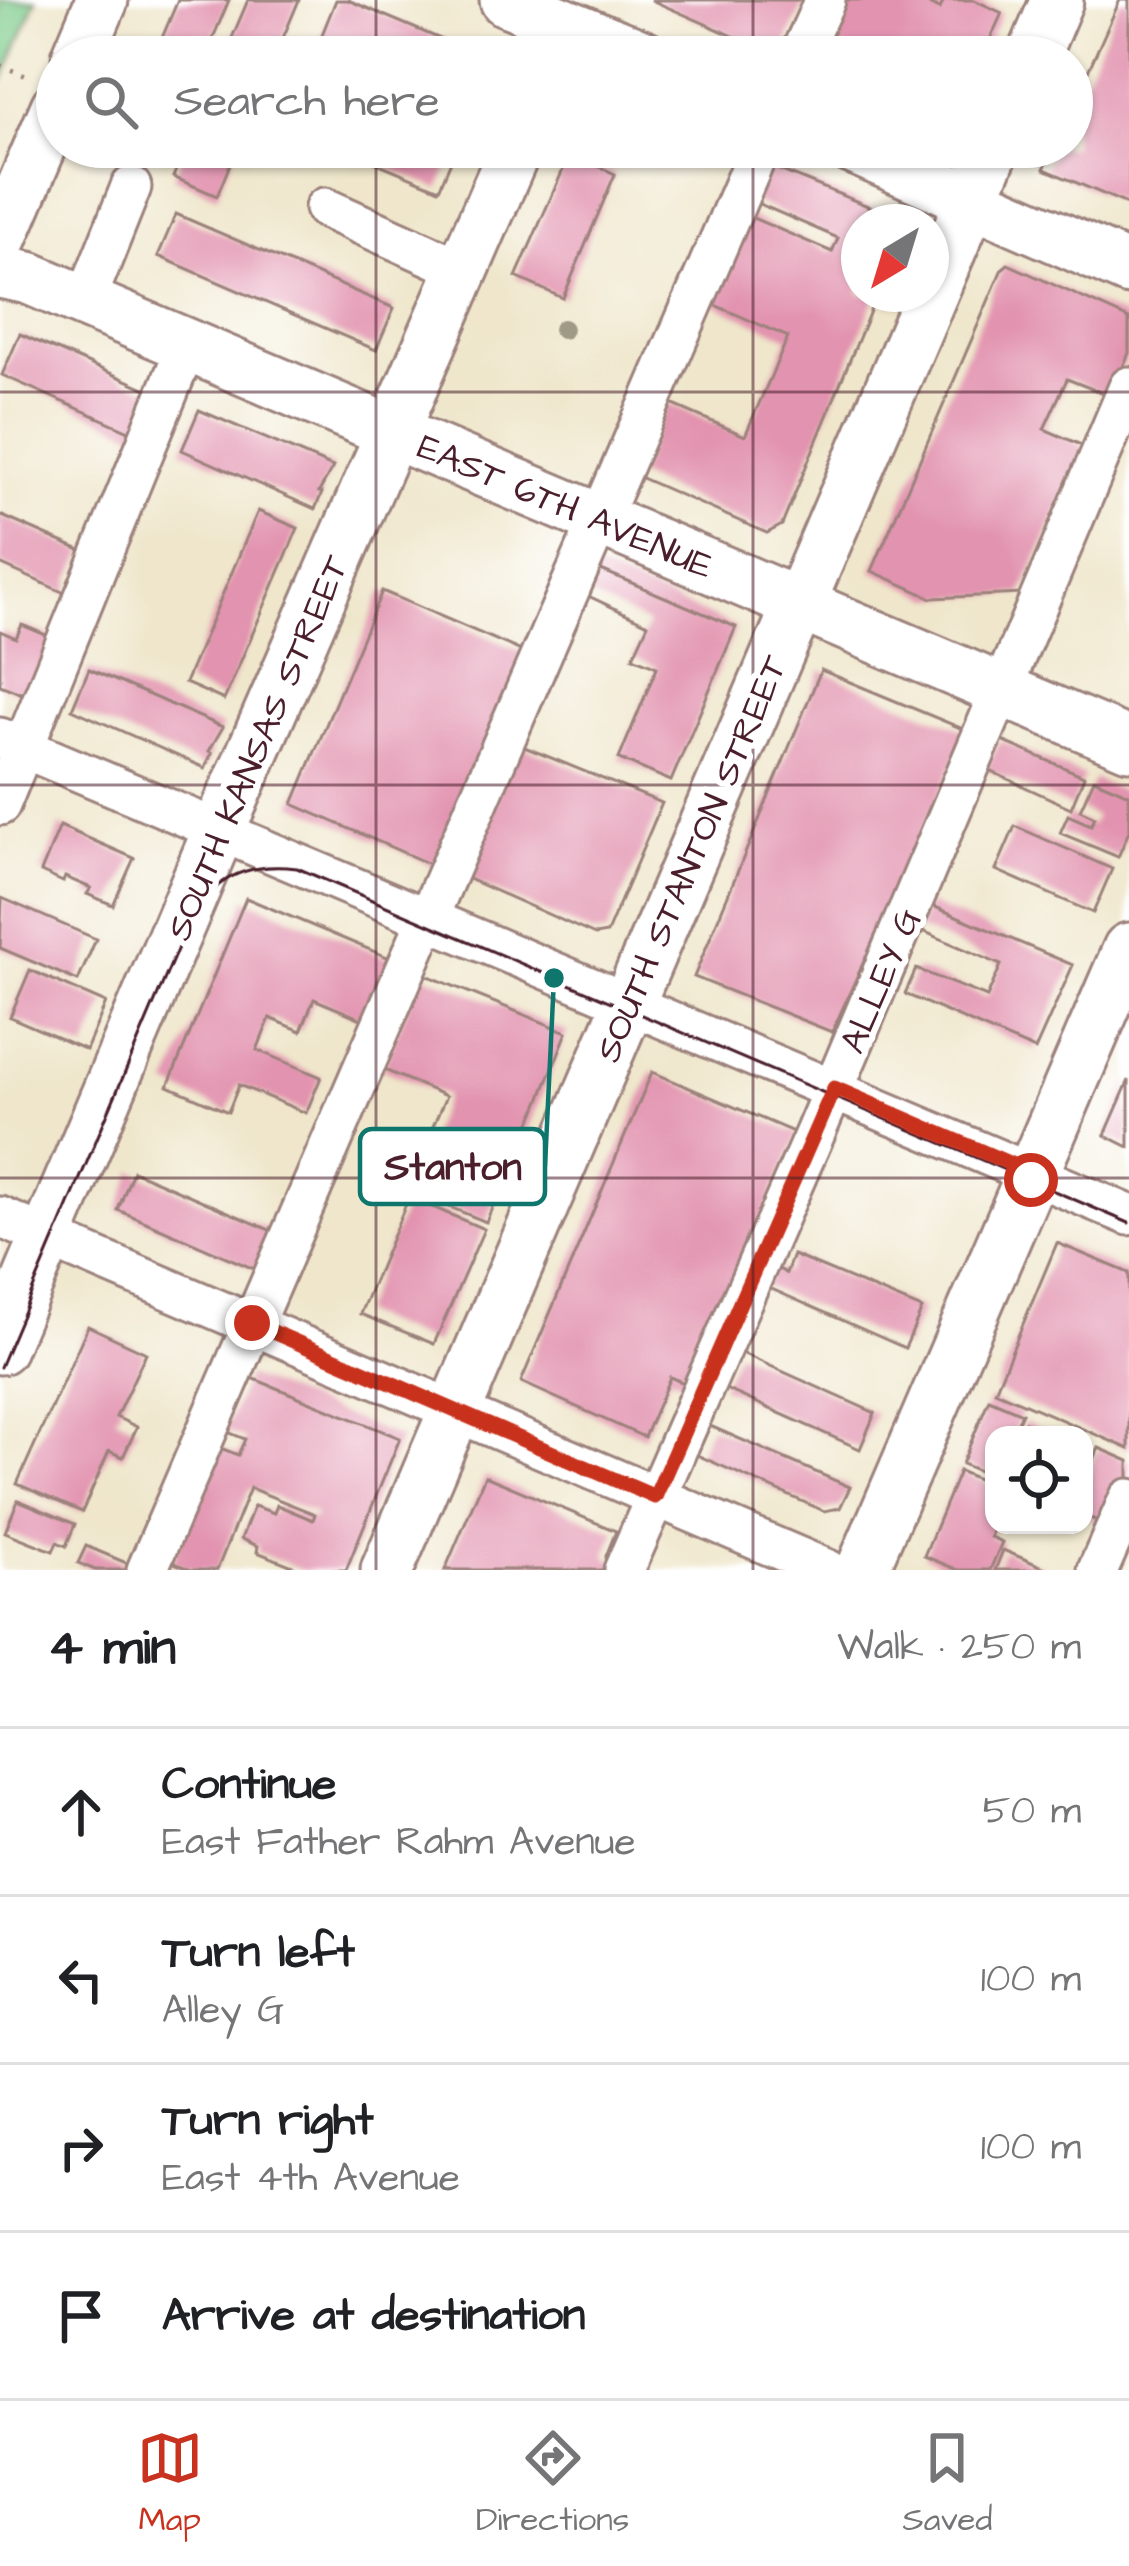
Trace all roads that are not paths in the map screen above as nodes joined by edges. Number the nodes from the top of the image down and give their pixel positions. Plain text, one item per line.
1 (102, 0) edge
2 (506, 0) edge
3 (824, 0) edge
4 (1057, 0) edge
5 (566, 28) edge
6 (87, 36) edge
7 (808, 36) edge
8 (1042, 36) edge
9 (36, 113) edge
10 (506, 168) edge
11 (751, 168) edge
12 (899, 168) edge
13 (985, 168) edge
14 (131, 187) dead end
15 (971, 200) junction
16 (326, 208) dead end
17 (0, 241) edge
18 (1129, 268) edge
19 (463, 270) junction
20 (0, 272) edge
21 (85, 302) junction
22 (188, 345) junction
23 (1129, 387) edge
24 (394, 433) junction
25 (597, 517) junction
26 (800, 603) junction
27 (1001, 690) junction
28 (12, 743) edge
29 (1129, 744) edge
30 (0, 805) edge
31 (219, 830) junction
32 (428, 916) junction
33 (1129, 949) edge
34 (628, 1001) junction
35 (834, 1088) junction
36 (1034, 1174) junction
37 (1129, 1215) edge
38 (0, 1217) edge
39 (46, 1237) junction
40 (252, 1323) junction
41 (0, 1348) edge
42 (456, 1413) junction
43 (655, 1497) junction
44 (1129, 1499) edge
45 (147, 1570) edge
46 (387, 1570) edge
47 (625, 1570) edge
48 (827, 1570) edge
49 (862, 1570) edge
50 (1099, 1570) edge

1 - 6 main road
2 - 5 main road
3 - 7 street
4 - 8 main road
9 - 17 main road
10 - 19 main road, SOUTH KANSAS STREET
11 - 25 street
12 - 15 main road
13 - 15 main road, SOUTH STANTON STREET
14 - 21 street
15 - 18 main road
15 - 26 main road, SOUTH STANTON STREET
16 - 19 street
19 - 24 main road, SOUTH KANSAS STREET
20 - 21 main road, EAST 6TH AVENUE
21 - 22 main road, EAST 6TH AVENUE
22 - 24 main road, EAST 6TH AVENUE
22 - 28 street
23 - 27 street, ALLEY G
24 - 25 main road, EAST 6TH AVENUE
24 - 31 main road, SOUTH KANSAS STREET
25 - 26 main road, EAST 6TH AVENUE
25 - 32 street
26 - 27 main road, EAST 6TH AVENUE
26 - 34 main road, SOUTH STANTON STREET
27 - 29 main road, EAST 6TH AVENUE
27 - 35 street, ALLEY G
28 - 30 street
28 - 31 street
31 - 32 street
31 - 39 main road, SOUTH KANSAS STREET
32 - 34 street
32 - 40 street
33 - 36 main road
34 - 35 street
34 - 42 main road, SOUTH STANTON STREET
35 - 36 street
35 - 43 street, ALLEY G
36 - 37 street
36 - 49 main road
38 - 39 street
39 - 40 street
39 - 41 main road, SOUTH KANSAS STREET
40 - 42 street
40 - 45 street
42 - 43 street
42 - 46 main road, SOUTH STANTON STREET
43 - 47 street, ALLEY G
43 - 48 street
44 - 50 street

